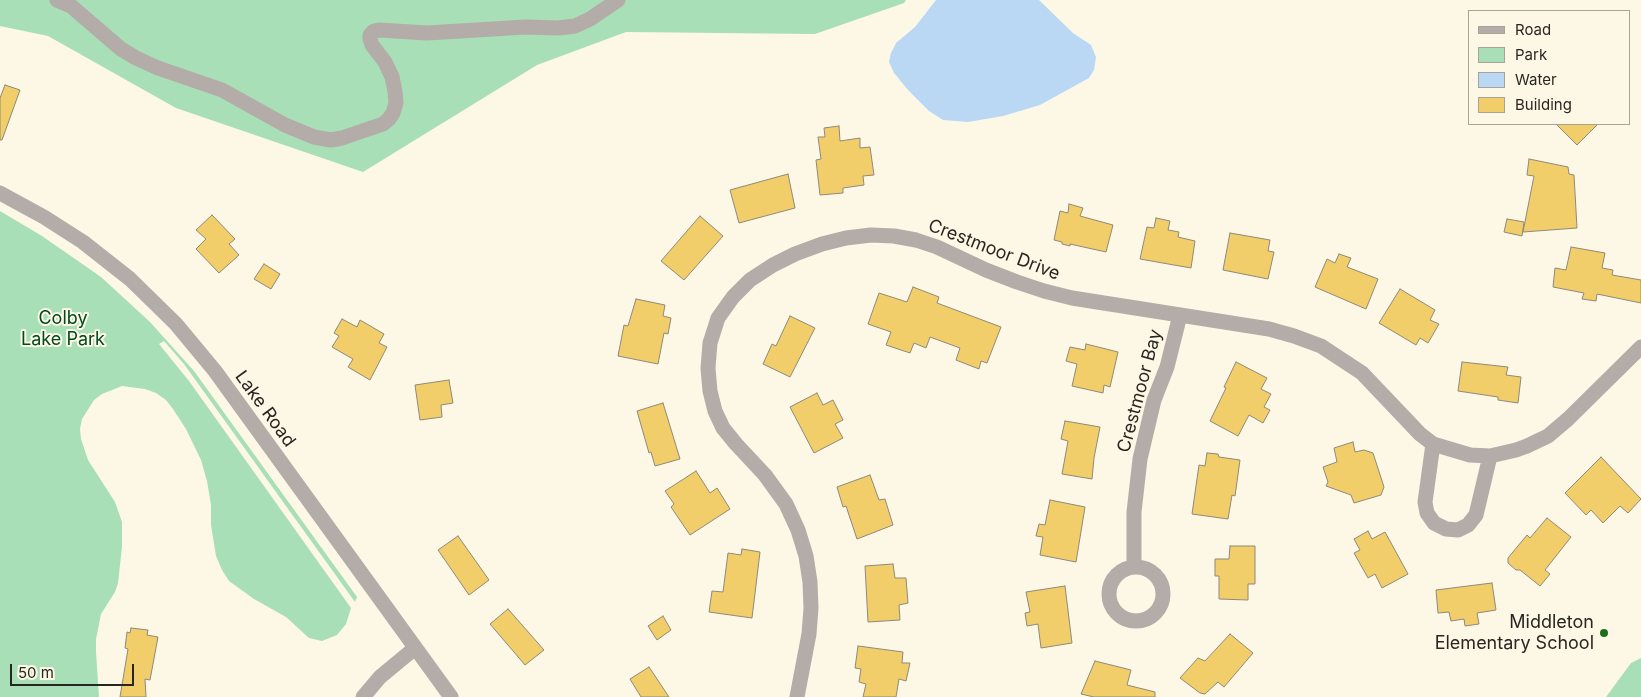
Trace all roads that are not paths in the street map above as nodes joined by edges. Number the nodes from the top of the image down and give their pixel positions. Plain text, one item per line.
1 (57, 0) edge
2 (618, 0) edge
3 (0, 193) edge
4 (1180, 315) junction
5 (1641, 347) edge
6 (1433, 444) junction
7 (1490, 456) junction
8 (1134, 567) dead end
9 (415, 648) junction
10 (363, 697) edge
11 (451, 697) edge
12 (797, 697) edge

1 - 2 street
3 - 9 street, Lake Road
4 - 6 street, Crestmoor Drive
4 - 8 street, Crestmoor Bay
4 - 12 street, Crestmoor Drive
5 - 7 street, Crestmoor Drive
6 - 7 street, Crestmoor Drive
6 - 7 street
9 - 10 street
9 - 11 street, Lake Road

